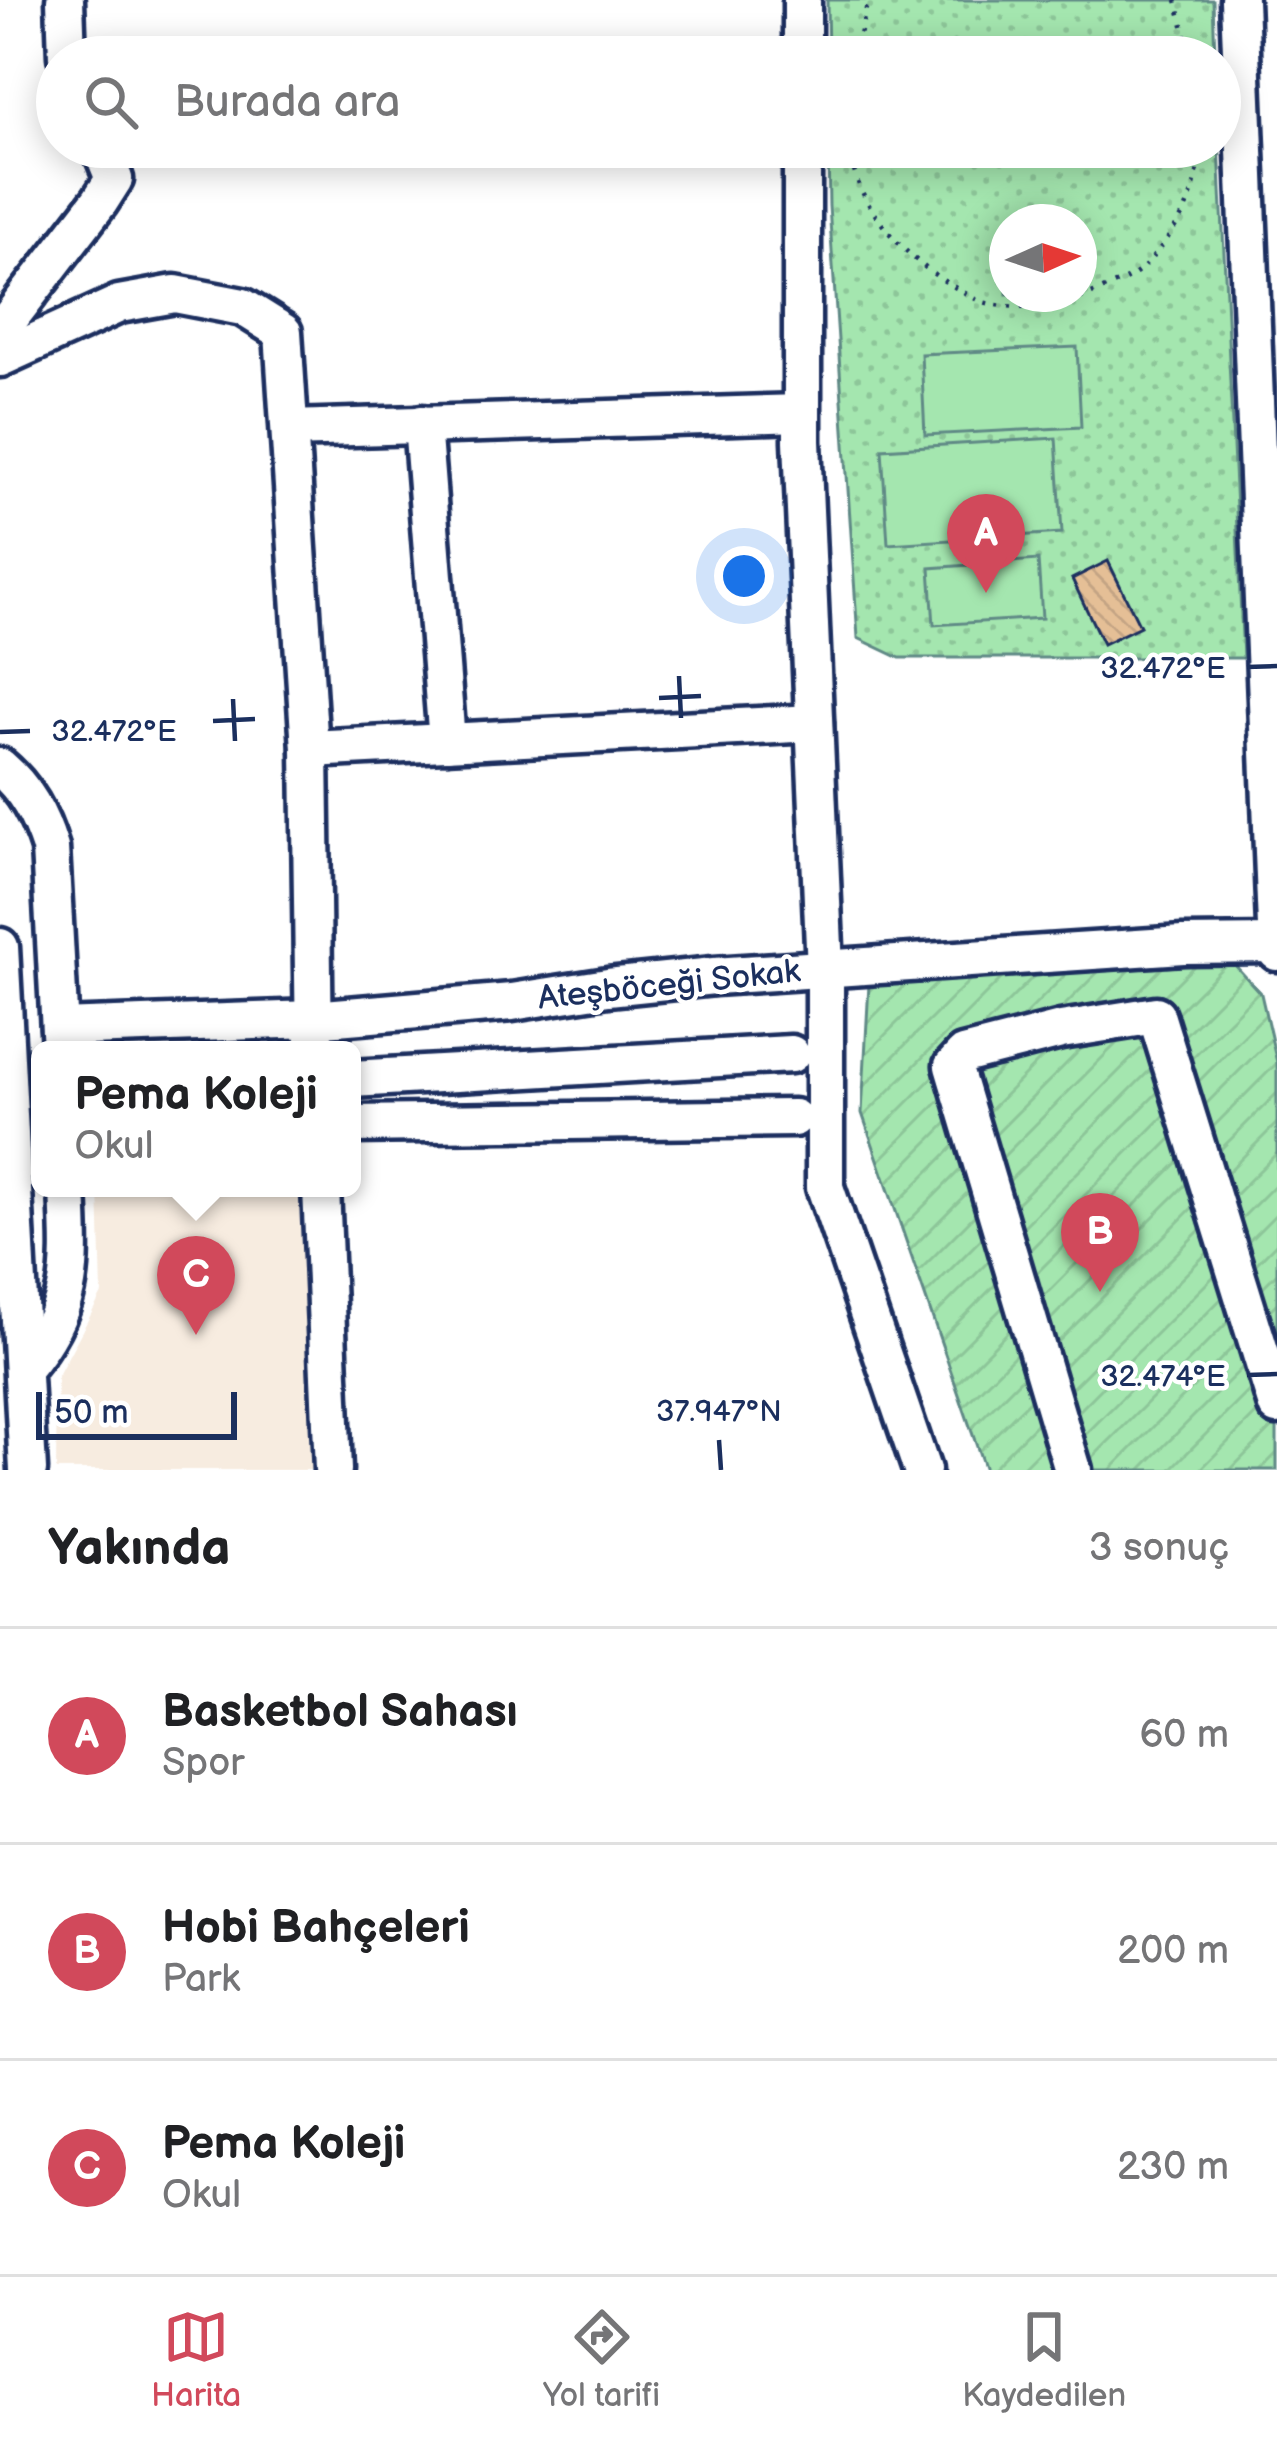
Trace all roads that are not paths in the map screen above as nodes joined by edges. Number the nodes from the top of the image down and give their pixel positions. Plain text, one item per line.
1 (65, 0) edge
2 (802, 0) edge
3 (1239, 0) edge
4 (66, 36) edge
5 (802, 36) edge
6 (110, 168) edge
7 (802, 168) edge
8 (0, 331) edge
9 (1264, 334) edge
10 (0, 358) edge
11 (802, 413) junction
12 (422, 424) junction
13 (290, 429) junction
14 (1272, 715) edge
15 (814, 723) junction
16 (447, 742) junction
17 (310, 749) junction
18 (0, 766) edge
19 (0, 947) edge
20 (1276, 947) edge
21 (825, 970) junction
22 (314, 1034) edge
23 (61, 1039) edge
24 (791, 1054) dead end
25 (361, 1078) edge
26 (794, 1118) dead end
27 (361, 1124) edge
28 (68, 1197) edge
29 (321, 1197) edge
30 (12, 1355) edge
31 (1277, 1406) edge
32 (28, 1470) edge
33 (333, 1470) edge
34 (922, 1470) edge
35 (1073, 1470) edge

1 - 4 street
2 - 5 street
3 - 9 street
6 - 8 street
7 - 11 street
9 - 14 street
10 - 13 street
11 - 12 street
11 - 15 street
12 - 13 street
12 - 16 street
13 - 17 street
14 - 20 street
15 - 16 street
15 - 21 street
16 - 17 street
17 - 22 street
18 - 23 street
19 - 30 street
20 - 21 street, Ateşböceği Sokak
21 - 22 street, Ateşböceği Sokak
21 - 34 street
22 - 23 street, Ateşböceği Sokak
24 - 25 street
26 - 27 street
28 - 30 street
29 - 33 street
30 - 32 street
31 - 35 street

